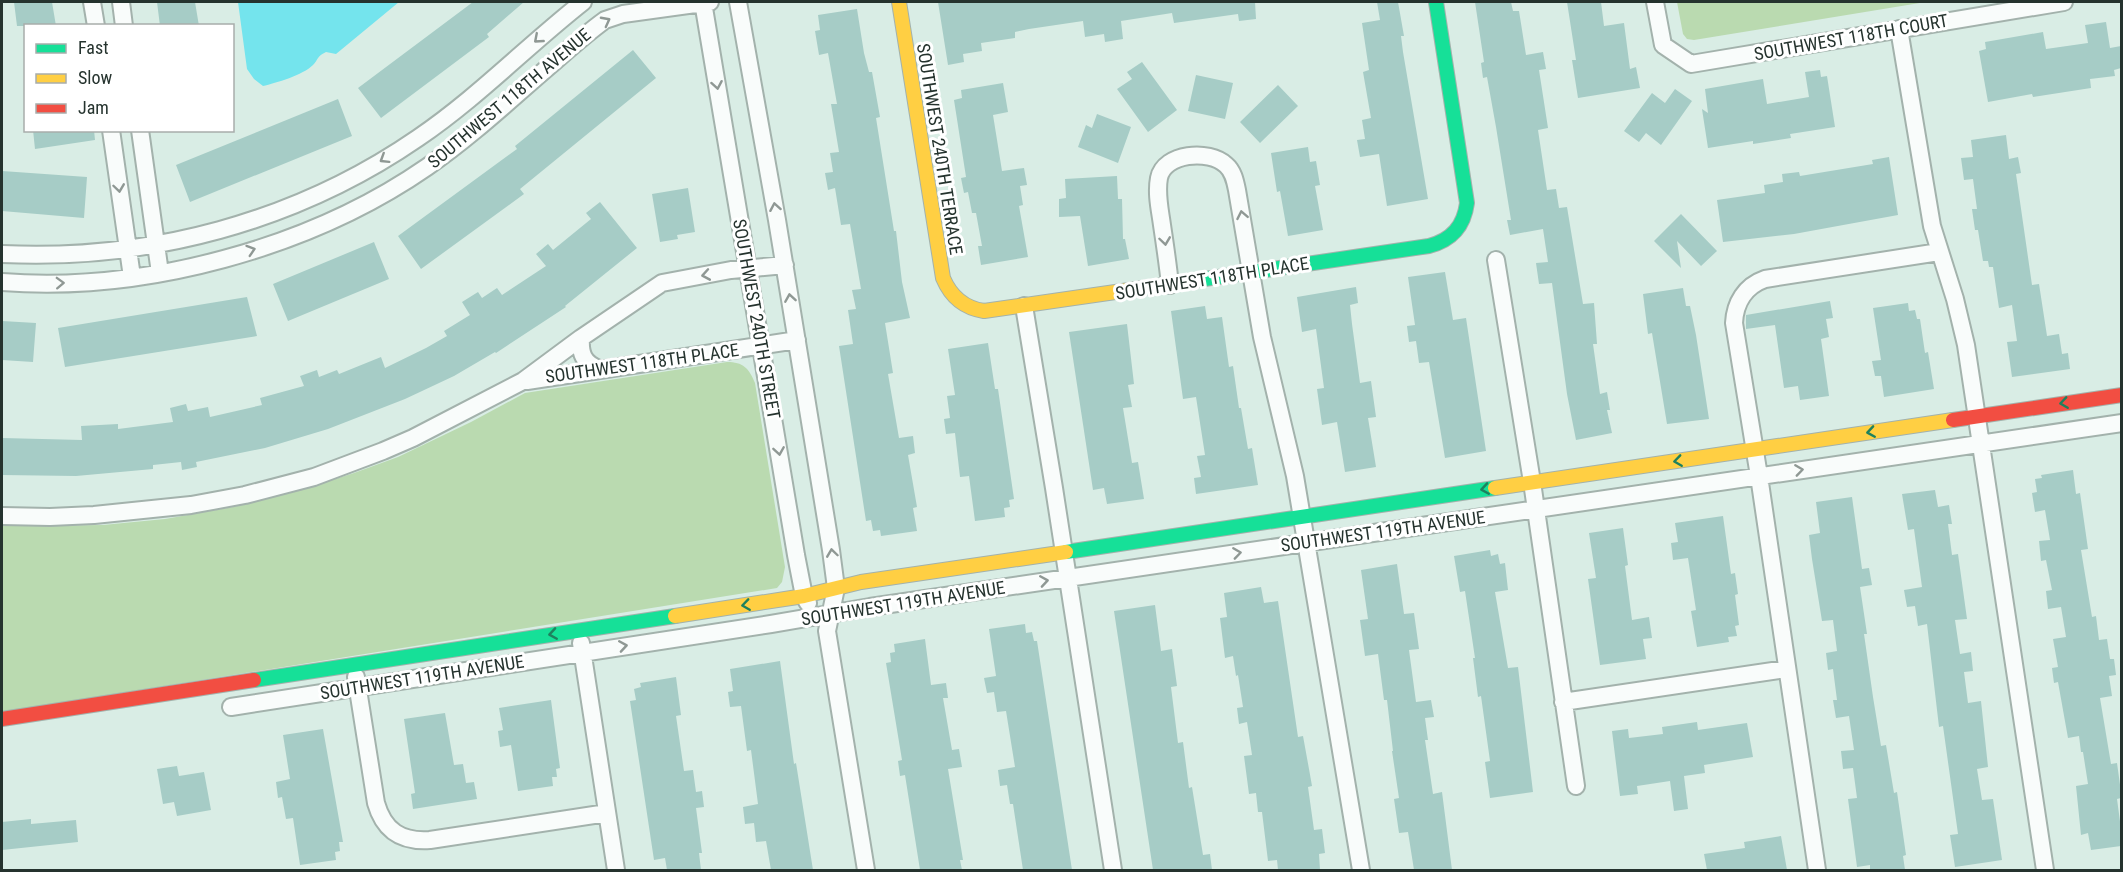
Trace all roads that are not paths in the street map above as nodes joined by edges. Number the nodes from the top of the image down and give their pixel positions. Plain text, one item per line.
1 (92, 2) edge
2 (121, 2) edge
3 (582, 2) edge
4 (706, 2) edge
5 (738, 2) edge
6 (898, 2) edge
7 (1436, 2) edge
8 (1655, 2) edge
9 (2064, 2) edge
10 (96, 24) edge
11 (124, 24) edge
12 (1899, 29) junction
13 (111, 132) edge
14 (140, 132) edge
15 (156, 245) junction
16 (128, 249) junction
17 (1939, 252) junction
18 (2, 254) edge
19 (1496, 260) dead end
20 (785, 265) junction
21 (749, 268) junction
22 (1251, 272) junction
23 (160, 273) junction
24 (132, 277) junction
25 (2, 282) edge
26 (1170, 285) junction
27 (955, 298) joint
28 (1024, 306) junction
29 (581, 338) junction
30 (797, 340) junction
31 (762, 345) junction
32 (599, 369) junction
33 (523, 381) junction
34 (2121, 395) edge
35 (1978, 416) junction
36 (2121, 423) edge
37 (1982, 444) junction
38 (1755, 450) junction
39 (1759, 476) junction
40 (1532, 482) junction
41 (1535, 509) junction
42 (2, 516) edge
43 (1301, 517) junction
44 (1306, 542) junction
45 (1064, 552) junction
46 (1068, 577) junction
47 (836, 588) junction
48 (804, 596) junction
49 (824, 615) junction
50 (579, 630) junction
51 (582, 652) junction
52 (354, 666) junction
53 (1786, 669) junction
54 (357, 687) junction
55 (1563, 702) junction
56 (231, 707) dead end
57 (2, 719) edge
58 (1576, 786) dead end
59 (607, 813) junction
60 (616, 870) edge
61 (866, 870) edge
62 (1113, 870) edge
63 (1361, 870) edge
64 (1817, 870) edge
65 (2045, 870) edge

1 - 10 street
2 - 11 street
3 -> 15 street, SOUTHWEST 118TH AVENUE
4 -> 21 street, SOUTHWEST 240TH STREET
23 -> 4 street, SOUTHWEST 118TH AVENUE
20 -> 5 street, SOUTHWEST 240TH STREET
6 - 27 street, SOUTHWEST 240TH TERRACE
7 - 22 street, SOUTHWEST 118TH PLACE
8 - 12 street, SOUTHWEST 118TH COURT
9 - 12 street, SOUTHWEST 118TH COURT
12 - 17 street
13 -> 16 street
14 - 15 street
15 - 16 street, SOUTHWEST 118TH AVENUE
15 - 23 street
16 - 18 street, SOUTHWEST 118TH AVENUE
16 - 24 street
17 - 35 street
17 - 38 street
19 - 40 street
20 - 21 street, SOUTHWEST 118TH PLACE
30 -> 20 street, SOUTHWEST 240TH STREET
21 -> 29 street, SOUTHWEST 118TH PLACE
21 - 31 street, SOUTHWEST 240TH STREET
22 - 26 street, SOUTHWEST 118TH PLACE
22 -> 26 street
22 - 43 street
23 - 24 street, SOUTHWEST 118TH AVENUE
25 -> 24 street, SOUTHWEST 118TH AVENUE
26 - 28 street, SOUTHWEST 118TH PLACE
27 - 28 street, SOUTHWEST 118TH PLACE
28 - 45 street
29 - 32 street
29 - 33 street, SOUTHWEST 118TH PLACE
30 - 31 street, SOUTHWEST 118TH PLACE
47 -> 30 street, SOUTHWEST 240TH STREET
31 - 32 street, SOUTHWEST 118TH PLACE
31 -> 48 street, SOUTHWEST 240TH STREET
32 - 33 street, SOUTHWEST 118TH PLACE
33 - 42 street, SOUTHWEST 118TH PLACE
34 -> 35 street, SOUTHWEST 119TH AVENUE
35 - 37 street
35 -> 38 street, SOUTHWEST 119TH AVENUE
36 - 37 street, SOUTHWEST 119TH AVENUE
39 -> 37 street, SOUTHWEST 119TH AVENUE
37 - 65 street
38 - 39 street
38 -> 40 street, SOUTHWEST 119TH AVENUE
39 - 41 street, SOUTHWEST 119TH AVENUE
39 - 53 street
40 - 41 street
40 -> 43 street, SOUTHWEST 119TH AVENUE
41 - 44 street, SOUTHWEST 119TH AVENUE
41 - 55 street
43 - 44 street
43 - 45 street, SOUTHWEST 119TH AVENUE
46 -> 44 street, SOUTHWEST 119TH AVENUE
44 - 63 street
45 - 46 street
45 - 47 street, SOUTHWEST 119TH AVENUE
49 -> 46 street, SOUTHWEST 119TH AVENUE
46 - 62 street
47 - 48 street, SOUTHWEST 119TH AVENUE
47 - 49 street, SOUTHWEST 240TH STREET
48 - 49 street, SOUTHWEST 240TH STREET
48 -> 50 street, SOUTHWEST 119TH AVENUE
51 -> 49 street, SOUTHWEST 119TH AVENUE
49 - 61 street, SOUTHWEST 240TH STREET
50 - 51 street
50 -> 52 street, SOUTHWEST 119TH AVENUE
51 - 54 street, SOUTHWEST 119TH AVENUE
51 - 59 street
52 - 54 street
52 - 57 street, SOUTHWEST 119TH AVENUE
53 - 55 street
53 - 64 street
54 - 56 street, SOUTHWEST 119TH AVENUE
54 - 59 street
55 - 58 street
59 - 60 street

